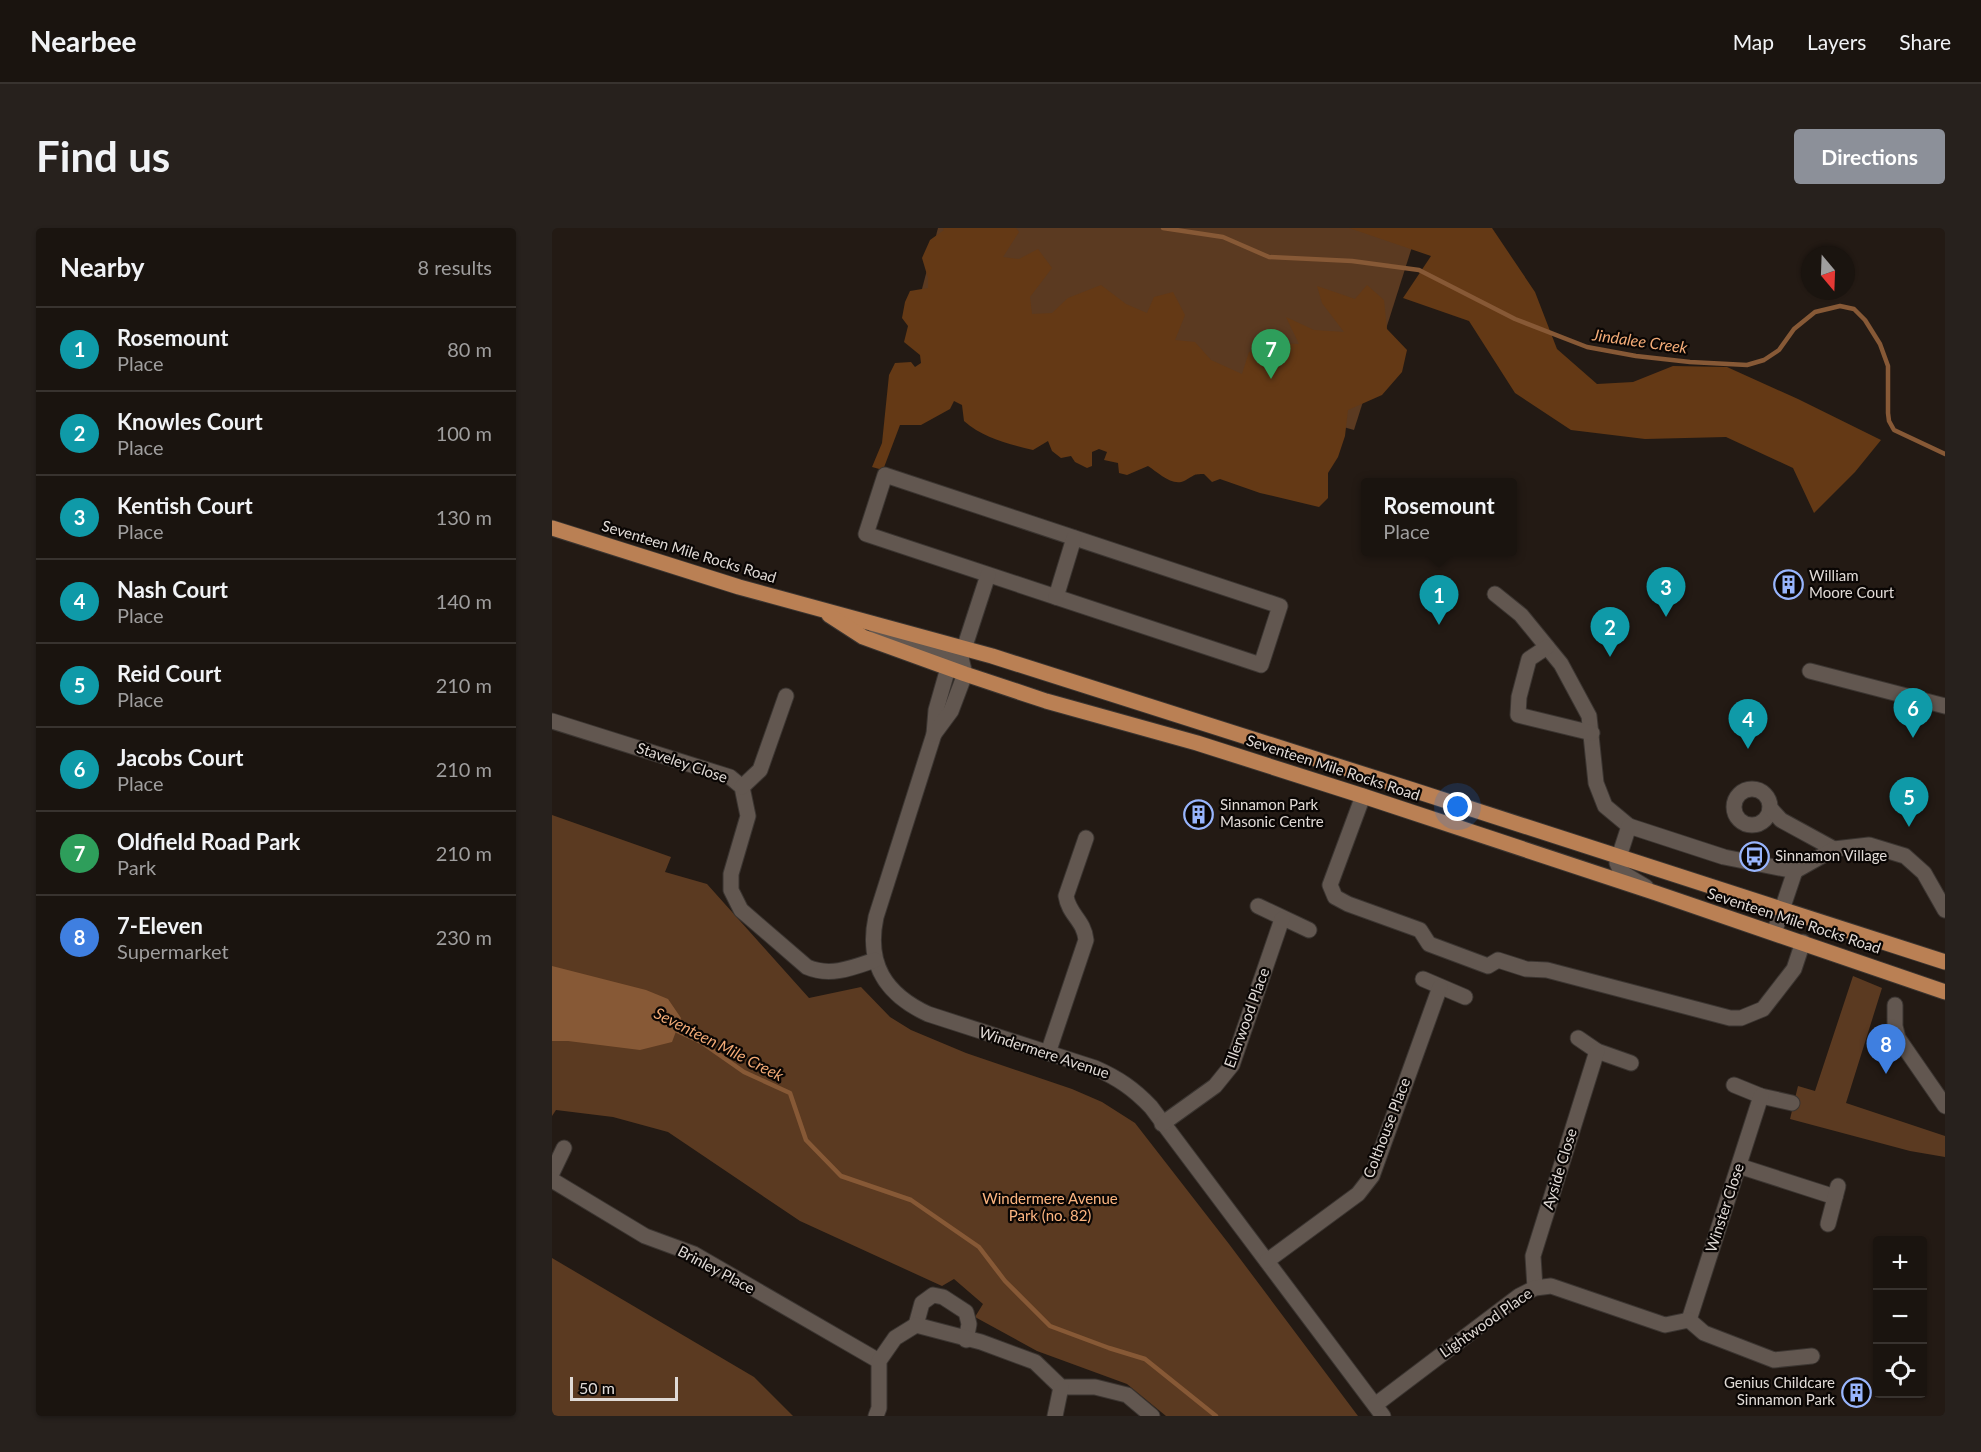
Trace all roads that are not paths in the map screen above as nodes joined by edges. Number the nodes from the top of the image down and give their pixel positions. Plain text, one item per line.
1 (552, 528) edge
2 (1074, 538) junction
3 (988, 575) junction
4 (1495, 594) dead end
5 (1056, 597) junction
6 (816, 607) junction
7 (1547, 647) junction
8 (963, 653) junction
9 (948, 668) junction
10 (1810, 671) dead end
11 (965, 674) junction
12 (786, 696) dead end
13 (1945, 706) edge
14 (552, 721) edge
15 (1592, 733) junction
16 (934, 734) junction
17 (742, 787) junction
18 (1363, 796) junction
19 (1770, 808) junction
20 (1781, 820) junction
21 (1761, 822) junction
22 (1629, 826) junction
23 (1086, 838) dead end
24 (1833, 849) junction
25 (1619, 857) junction
26 (1795, 871) junction
27 (1656, 893) junction
28 (1258, 906) dead end
29 (1782, 909) junction
30 (1945, 910) edge
31 (1282, 919) junction
32 (1309, 930) dead end
33 (1774, 933) junction
34 (1803, 942) junction
35 (875, 960) junction
36 (1945, 962) edge
37 (1423, 979) dead end
38 (1440, 987) junction
39 (1945, 992) edge
40 (1465, 997) dead end
41 (1895, 1005) dead end
42 (1578, 1038) dead end
43 (1597, 1051) junction
44 (1048, 1053) junction
45 (1631, 1063) dead end
46 (1734, 1085) dead end
47 (1761, 1096) junction
48 (1792, 1103) dead end
49 (1945, 1106) edge
50 (1162, 1124) junction
51 (564, 1148) dead end
52 (1739, 1166) junction
53 (552, 1173) edge
54 (552, 1180) edge
55 (1828, 1224) dead end
56 (1267, 1261) junction
57 (1535, 1288) junction
58 (1689, 1320) junction
59 (916, 1325) junction
60 (966, 1340) junction
61 (1812, 1356) dead end
62 (879, 1361) junction
63 (1061, 1387) junction
64 (1379, 1411) edge
65 (876, 1416) edge
66 (1054, 1416) edge
67 (1152, 1416) edge

1 - 6 main road, Seventeen Mile Rocks Road
2 - 3 street
2 - 5 street
2 - 5 street
3 - 5 street
3 - 8 street
4 - 7 street
6 - 8 main road, Seventeen Mile Rocks Road
6 - 9 main road, Seventeen Mile Rocks Road
7 - 15 street
7 - 15 street
8 - 9 street
8 - 11 street
8 - 25 main road, Seventeen Mile Rocks Road
9 - 11 main road, Seventeen Mile Rocks Road
9 - 16 street
10 - 13 street
11 - 16 street
11 - 18 main road, Seventeen Mile Rocks Road
12 - 17 street
14 - 17 street, Staveley Close
15 - 22 street
16 - 35 street, Windermere Avenue
17 - 35 street, Staveley Close
18 - 27 main road, Seventeen Mile Rocks Road
18 - 34 street
19 - 20 street
19 - 21 street
19 - 21 street
20 - 21 street
20 - 24 street
22 - 25 street
22 - 26 street
23 - 44 street
24 - 26 street
24 - 30 street
25 - 27 street
25 - 29 main road, Seventeen Mile Rocks Road
26 - 29 street
27 - 33 main road, Seventeen Mile Rocks Road
28 - 31 street
29 - 33 street
29 - 36 main road, Seventeen Mile Rocks Road
31 - 32 street
31 - 50 street, Ellerwood Place
33 - 34 main road, Seventeen Mile Rocks Road
34 - 39 main road, Seventeen Mile Rocks Road
35 - 44 street, Windermere Avenue
37 - 38 street
38 - 40 street
38 - 56 street, Colthouse Place
41 - 49 street
42 - 43 street
43 - 45 street
43 - 57 street, Ayside Close
44 - 50 street, Windermere Avenue
46 - 47 street
47 - 48 street
47 - 52 street, Winster Close
50 - 56 street, Windermere Avenue
51 - 53 street
52 - 55 street
52 - 58 street, Winster Close
54 - 62 street, Brinley Place
56 - 64 street, Windermere Avenue
57 - 58 street, Lightwood Place
57 - 64 street, Lightwood Place
58 - 61 street
59 - 60 street
59 - 60 street
59 - 62 street
60 - 63 street
62 - 65 street
63 - 66 street
63 - 67 street

